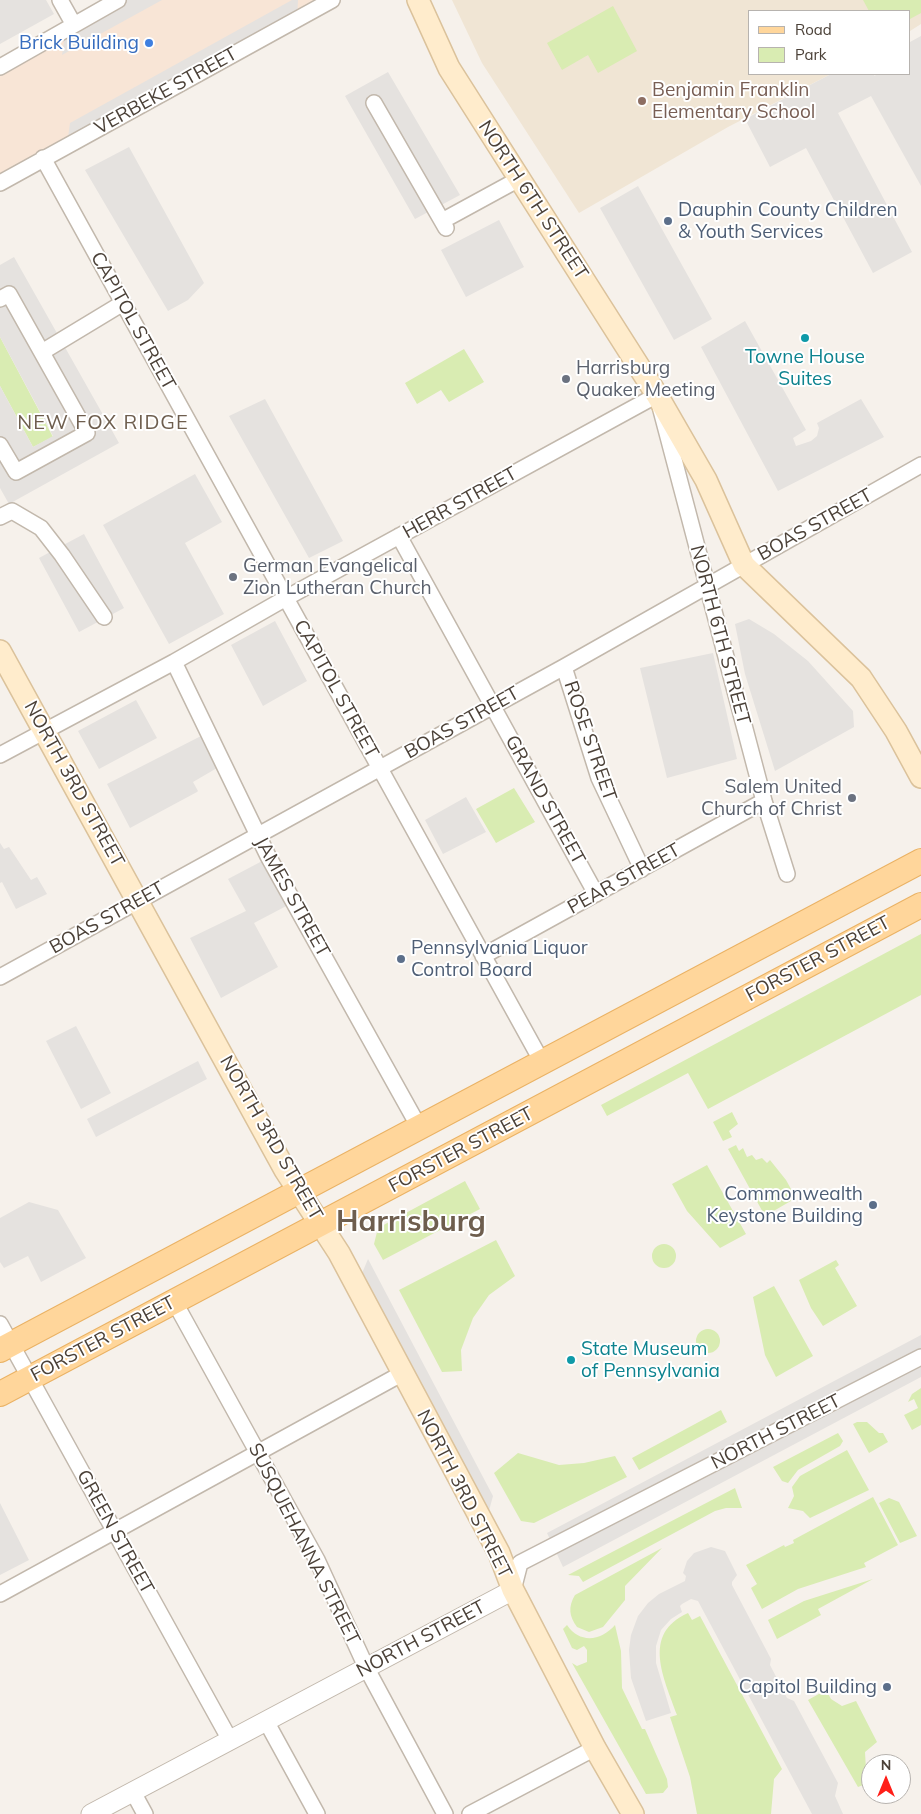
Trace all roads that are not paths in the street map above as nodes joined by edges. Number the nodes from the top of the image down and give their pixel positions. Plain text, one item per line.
1 (60, 0) edge
2 (118, 0) edge
3 (332, 0) edge
4 (418, 0) edge
5 (74, 25) junction
6 (0, 67) edge
7 (374, 103) dead end
8 (43, 158) junction
9 (519, 179) junction
10 (0, 183) edge
11 (0, 299) edge
12 (123, 303) junction
13 (42, 352) junction
14 (657, 394) junction
15 (0, 445) edge
16 (921, 465) edge
17 (0, 517) edge
18 (399, 536) junction
19 (744, 565) junction
20 (707, 586) junction
21 (286, 598) junction
22 (104, 617) dead end
23 (0, 651) edge
24 (174, 662) junction
25 (564, 667) junction
26 (493, 706) junction
27 (44, 731) junction
28 (0, 755) edge
29 (379, 768) junction
30 (921, 776) edge
31 (764, 802) junction
32 (258, 835) junction
33 (921, 861) edge
34 (642, 869) junction
35 (787, 874) dead end
36 (596, 894) junction
37 (138, 901) junction
38 (921, 905) edge
39 (483, 956) junction
40 (0, 977) edge
41 (542, 1062) junction
42 (419, 1128) junction
43 (299, 1191) junction
44 (320, 1224) junction
45 (174, 1302) junction
46 (4, 1339) edge
47 (921, 1356) edge
48 (403, 1373) junction
49 (30, 1378) junction
50 (0, 1394) edge
51 (258, 1453) junction
52 (114, 1532) junction
53 (513, 1590) junction
54 (0, 1594) edge
55 (367, 1669) junction
56 (266, 1721) junction
57 (230, 1740) junction
58 (595, 1748) junction
59 (133, 1792) junction
60 (91, 1814) edge
61 (146, 1814) edge
62 (317, 1814) edge
63 (445, 1814) edge
64 (470, 1814) edge
65 (633, 1814) edge

1 - 5 street
2 - 5 street
3 - 8 street, VERBEKE STREET
4 - 9 main road, NORTH 6TH STREET
5 - 6 street
7 - 9 street
8 - 10 street, VERBEKE STREET
8 - 12 street, CAPITOL STREET
9 - 14 main road, NORTH 6TH STREET
11 - 13 street
12 - 13 street
12 - 21 street, CAPITOL STREET
13 - 15 street
14 - 18 street, HERR STREET
14 - 19 main road, NORTH 6TH STREET
14 - 20 street, NORTH 6TH STREET
16 - 19 street, BOAS STREET
17 - 22 street
18 - 21 street, HERR STREET
18 - 26 street, GRAND STREET
19 - 20 street, BOAS STREET
19 - 30 main road
20 - 25 street, BOAS STREET
20 - 31 street, NORTH 6TH STREET
21 - 24 street, HERR STREET
21 - 29 street, CAPITOL STREET
23 - 27 main road, NORTH 3RD STREET
24 - 27 street, HERR STREET
24 - 32 street, JAMES STREET
25 - 26 street, BOAS STREET
25 - 34 street, ROSE STREET
26 - 29 street, BOAS STREET
26 - 36 street, GRAND STREET
27 - 28 street, HERR STREET
27 - 37 main road, NORTH 3RD STREET
29 - 32 street, BOAS STREET
29 - 39 street, CAPITOL STREET
31 - 34 street, PEAR STREET
31 - 35 street, NORTH 6TH STREET
32 - 37 street, BOAS STREET
32 - 42 street, JAMES STREET
33 - 41 main road, FORSTER STREET
34 - 36 street, PEAR STREET
36 - 39 street, PEAR STREET
37 - 40 street, BOAS STREET
37 - 43 main road, NORTH 3RD STREET
38 - 44 main road, FORSTER STREET
39 - 41 street, CAPITOL STREET
41 - 42 main road, FORSTER STREET
42 - 43 main road, FORSTER STREET
43 - 44 main road, NORTH 3RD STREET
43 - 46 main road, FORSTER STREET
44 - 45 main road, FORSTER STREET
44 - 48 main road, NORTH 3RD STREET
45 - 49 main road, FORSTER STREET
45 - 51 street, SUSQUEHANNA STREET
46 - 49 street, GREEN STREET
47 - 53 street, NORTH STREET
48 - 51 street
48 - 53 main road, NORTH 3RD STREET
49 - 50 main road, FORSTER STREET
49 - 52 street, GREEN STREET
51 - 52 street
51 - 55 street, SUSQUEHANNA STREET
52 - 54 street
52 - 57 street, GREEN STREET
53 - 55 street, NORTH STREET
53 - 58 main road, NORTH 3RD STREET
55 - 56 street, NORTH STREET
55 - 63 street, SUSQUEHANNA STREET
56 - 57 street, NORTH STREET
56 - 62 street
57 - 59 street, NORTH STREET
58 - 64 street
58 - 65 main road, NORTH 3RD STREET
59 - 60 street, NORTH STREET
59 - 61 street

